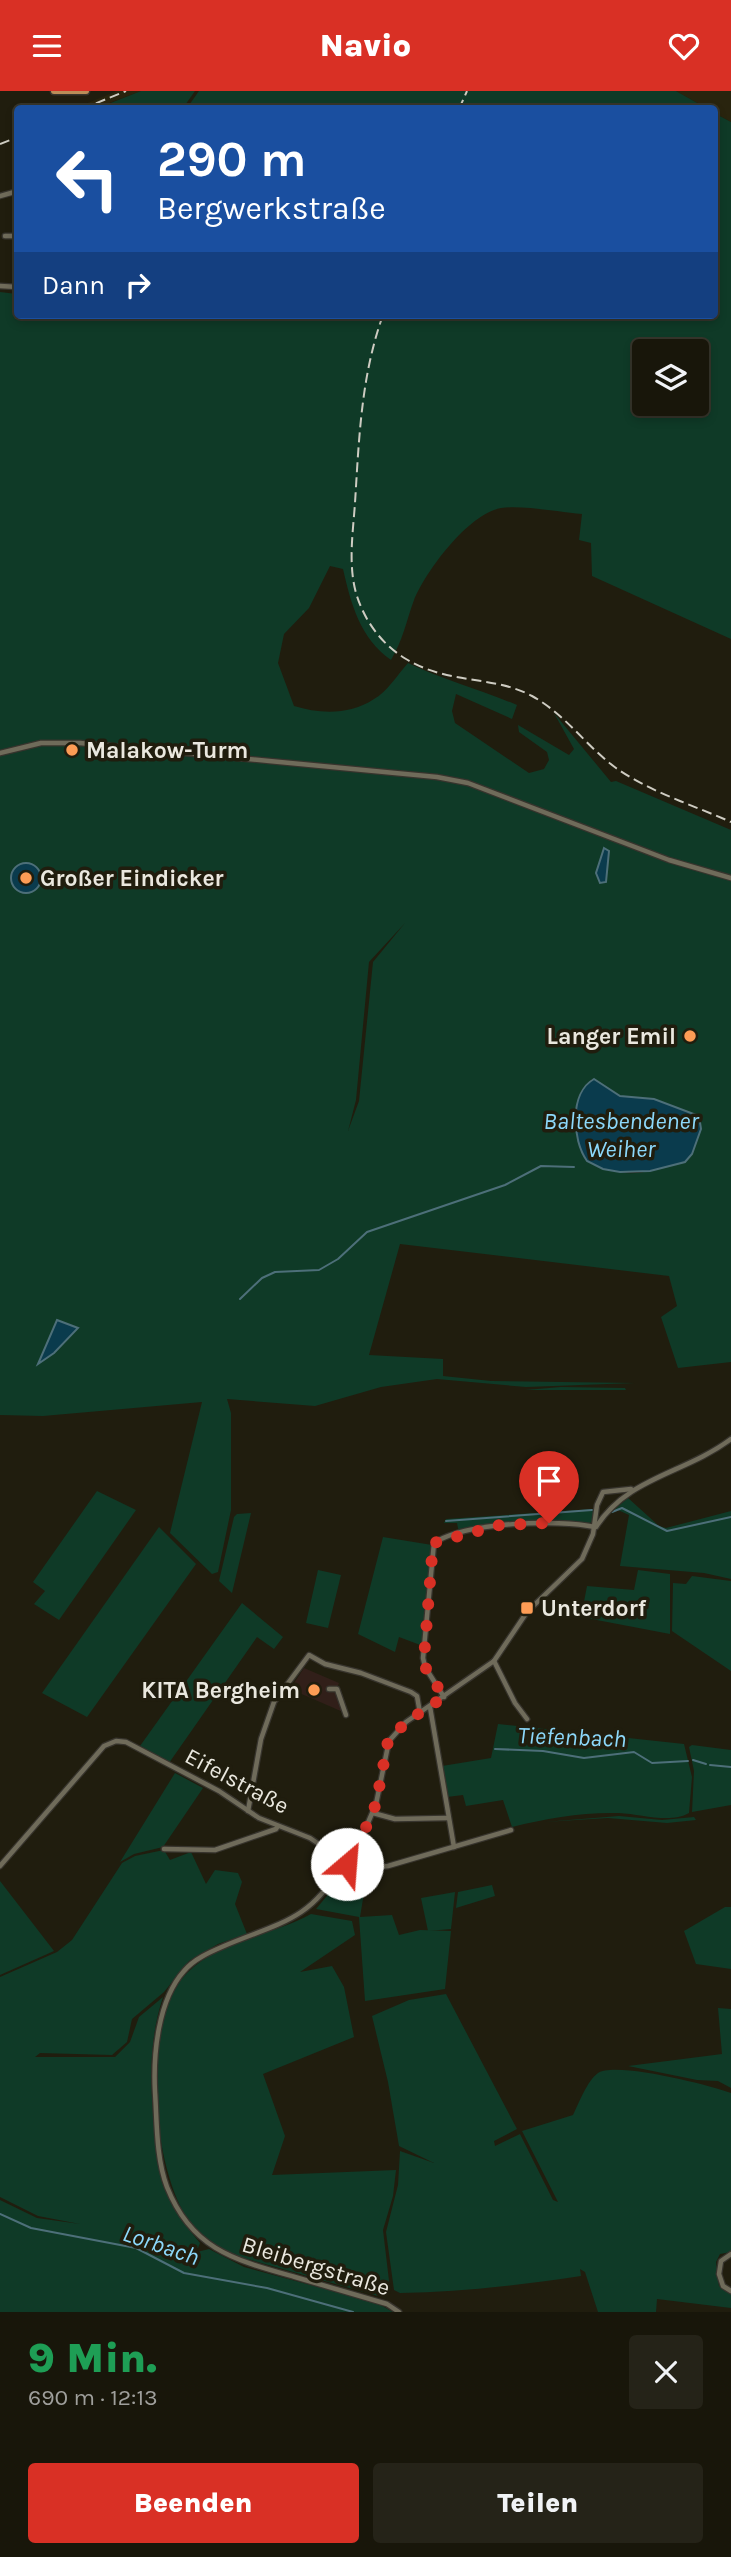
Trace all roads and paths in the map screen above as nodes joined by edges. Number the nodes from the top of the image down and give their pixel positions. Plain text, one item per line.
1 (54, 91) edge
2 (86, 91) edge
3 (5, 236) dead end
4 (14, 236) edge
5 (0, 753) edge
6 (731, 878) edge
7 (731, 1439) edge
8 (619, 1489) junction
9 (631, 1489) junction
10 (618, 1499) junction
11 (597, 1505) junction
12 (606, 1511) junction
13 (595, 1527) junction
14 (494, 1661) junction
15 (330, 1689) dead end
16 (444, 1697) junction
17 (430, 1707) junction
18 (420, 1713) junction
19 (346, 1715) dead end
20 (527, 1719) dead end
21 (248, 1811) junction
22 (373, 1812) junction
23 (448, 1818) junction
24 (278, 1826) junction
25 (511, 1830) dead end
26 (454, 1847) junction
27 (164, 1849) dead end
28 (338, 1857) junction
29 (347, 1858) junction
30 (0, 1866) edge
31 (339, 1868) junction
32 (731, 2254) edge
33 (731, 2291) edge
34 (399, 2312) edge

1 - 2 main road
3 - 4 street
5 - 6 street
7 - 9 street
8 - 9 street
8 - 10 street
8 - 11 street
9 - 10 street
10 - 12 street
11 - 12 street
11 - 13 street
12 - 13 street
13 - 14 street
13 - 16 street
14 - 16 street
14 - 20 street
15 - 19 street
16 - 17 street
17 - 18 street
17 - 23 street
18 - 21 street
18 - 22 street
21 - 24 street, Eifelstraße
21 - 30 street, Eifelstraße
22 - 23 street
22 - 29 street
23 - 26 street
24 - 27 street
24 - 28 street, Eifelstraße
25 - 26 street
26 - 29 street
28 - 29 street
28 - 31 street
29 - 31 street
31 - 34 street, Bleibergstraße
32 - 33 street

